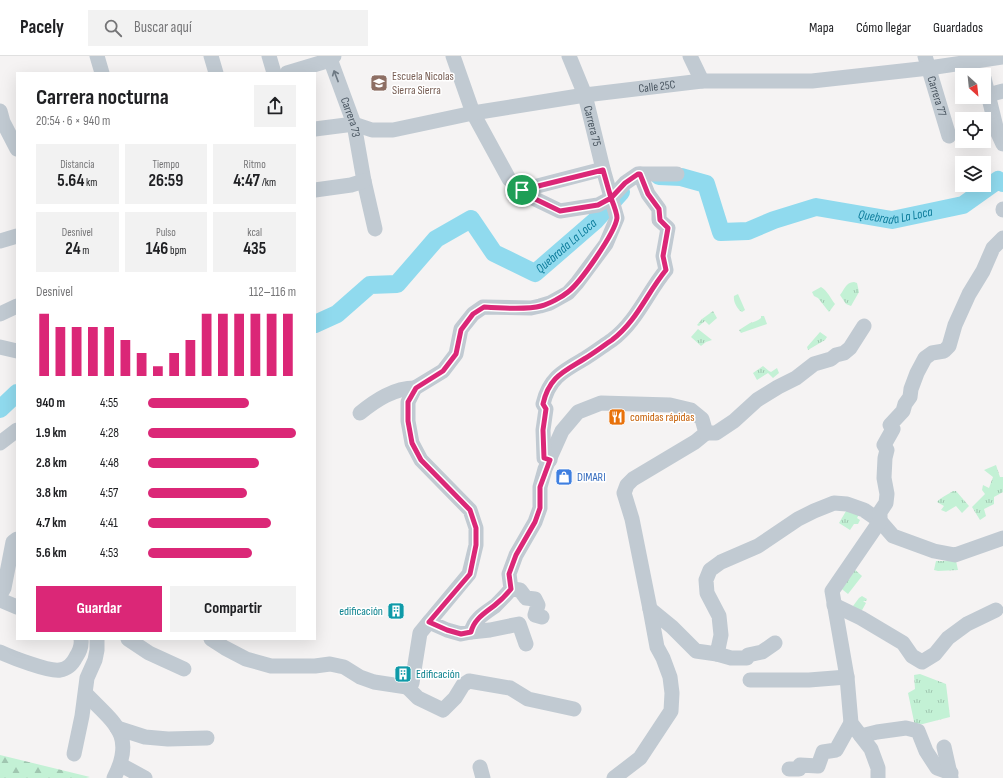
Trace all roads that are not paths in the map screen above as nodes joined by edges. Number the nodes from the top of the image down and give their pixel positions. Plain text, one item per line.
1 (97, 56) edge
2 (211, 56) edge
3 (269, 56) edge
4 (452, 56) edge
5 (569, 56) edge
6 (690, 56) edge
7 (331, 57) edge
8 (1003, 57) edge
9 (980, 60) junction
10 (927, 62) edge
11 (982, 68) edge
12 (102, 72) edge
13 (216, 72) edge
14 (274, 72) edge
15 (290, 72) edge
16 (702, 81) junction
17 (1003, 91) edge
18 (991, 94) edge
19 (585, 95) junction
20 (990, 104) edge
21 (473, 113) junction
22 (5, 119) edge
23 (354, 124) junction
24 (316, 129) edge
25 (950, 136) dead end
26 (1003, 144) edge
27 (16, 146) edge
28 (603, 170) junction
29 (677, 174) dead end
30 (364, 181) junction
31 (644, 183) junction
32 (316, 190) edge
33 (522, 190) junction
34 (611, 198) junction
35 (375, 229) dead end
36 (16, 236) edge
37 (1003, 238) edge
38 (0, 241) edge
39 (16, 306) edge
40 (0, 314) edge
41 (864, 326) dead end
42 (0, 347) edge
43 (16, 351) edge
44 (416, 388) junction
45 (360, 413) dead end
46 (16, 431) edge
47 (706, 433) junction
48 (0, 443) edge
49 (550, 460) junction
50 (880, 521) junction
51 (1003, 538) edge
52 (16, 540) edge
53 (511, 589) junction
54 (0, 595) edge
55 (0, 600) edge
56 (834, 605) junction
57 (16, 607) edge
58 (650, 609) junction
59 (996, 610) dead end
60 (542, 617) dead end
61 (429, 622) junction
62 (471, 632) junction
63 (81, 640) edge
64 (97, 640) edge
65 (130, 640) edge
66 (214, 640) edge
67 (775, 643) dead end
68 (226, 644) edge
69 (526, 644) dead end
70 (0, 652) edge
71 (717, 654) junction
72 (184, 669) dead end
73 (847, 677) junction
74 (750, 680) dead end
75 (407, 687) junction
76 (86, 694) junction
77 (574, 709) dead end
78 (851, 723) junction
79 (117, 728) junction
80 (861, 736) junction
81 (207, 738) dead end
82 (944, 747) dead end
83 (74, 754) dead end
84 (789, 769) dead end
85 (117, 771) edge
86 (951, 776) edge
87 (145, 778) edge
88 (614, 778) edge
89 (878, 778) edge

1 - 12 street
2 - 13 street
3 - 14 street
4 - 21 street
5 - 19 street, Carrera 75
6 - 16 street
7 - 15 street
23 -> 7 street, Carrera 73
8 - 9 street, Calle 25C
9 - 10 street, Calle 25C
9 - 11 street
10 - 16 street, Calle 25C
10 - 25 street, Carrera 77
16 - 19 street, Calle 25C
17 - 18 street
19 - 21 street, Calle 25C
19 - 28 street, Carrera 75
20 - 26 street
21 - 23 street, Calle 25C
21 - 33 street
22 - 27 street
23 - 24 street, Calle 25C
23 - 30 street, Carrera 73
28 - 33 street
28 - 34 street, Carrera 75
29 - 31 street
30 - 32 street
30 - 35 street, Carrera 73
31 - 34 street
31 - 49 street
33 - 34 street
34 - 44 street, Carrera 75
36 - 38 street
37 - 50 street
39 - 40 street
41 - 47 street
42 - 43 street
44 - 45 street
44 - 61 street
46 - 48 street
47 - 49 street
47 - 58 street
49 - 53 street
50 - 51 street
50 - 56 street
50 - 71 street
52 - 54 street
53 - 60 street
53 - 62 street
55 - 57 street
56 - 59 street
56 - 73 street
58 - 71 street
58 - 88 street
61 - 62 street
61 - 75 street
62 - 69 street
63 - 70 street
64 - 76 street
65 - 72 street
66 - 68 street
67 - 71 street
68 - 75 street
73 - 74 street
73 - 78 street
75 - 77 street
76 - 79 street
76 - 83 street
78 - 80 street
78 - 84 street
79 - 81 street
79 - 85 street
80 - 86 street
80 - 89 street
82 - 86 street
85 - 87 street

